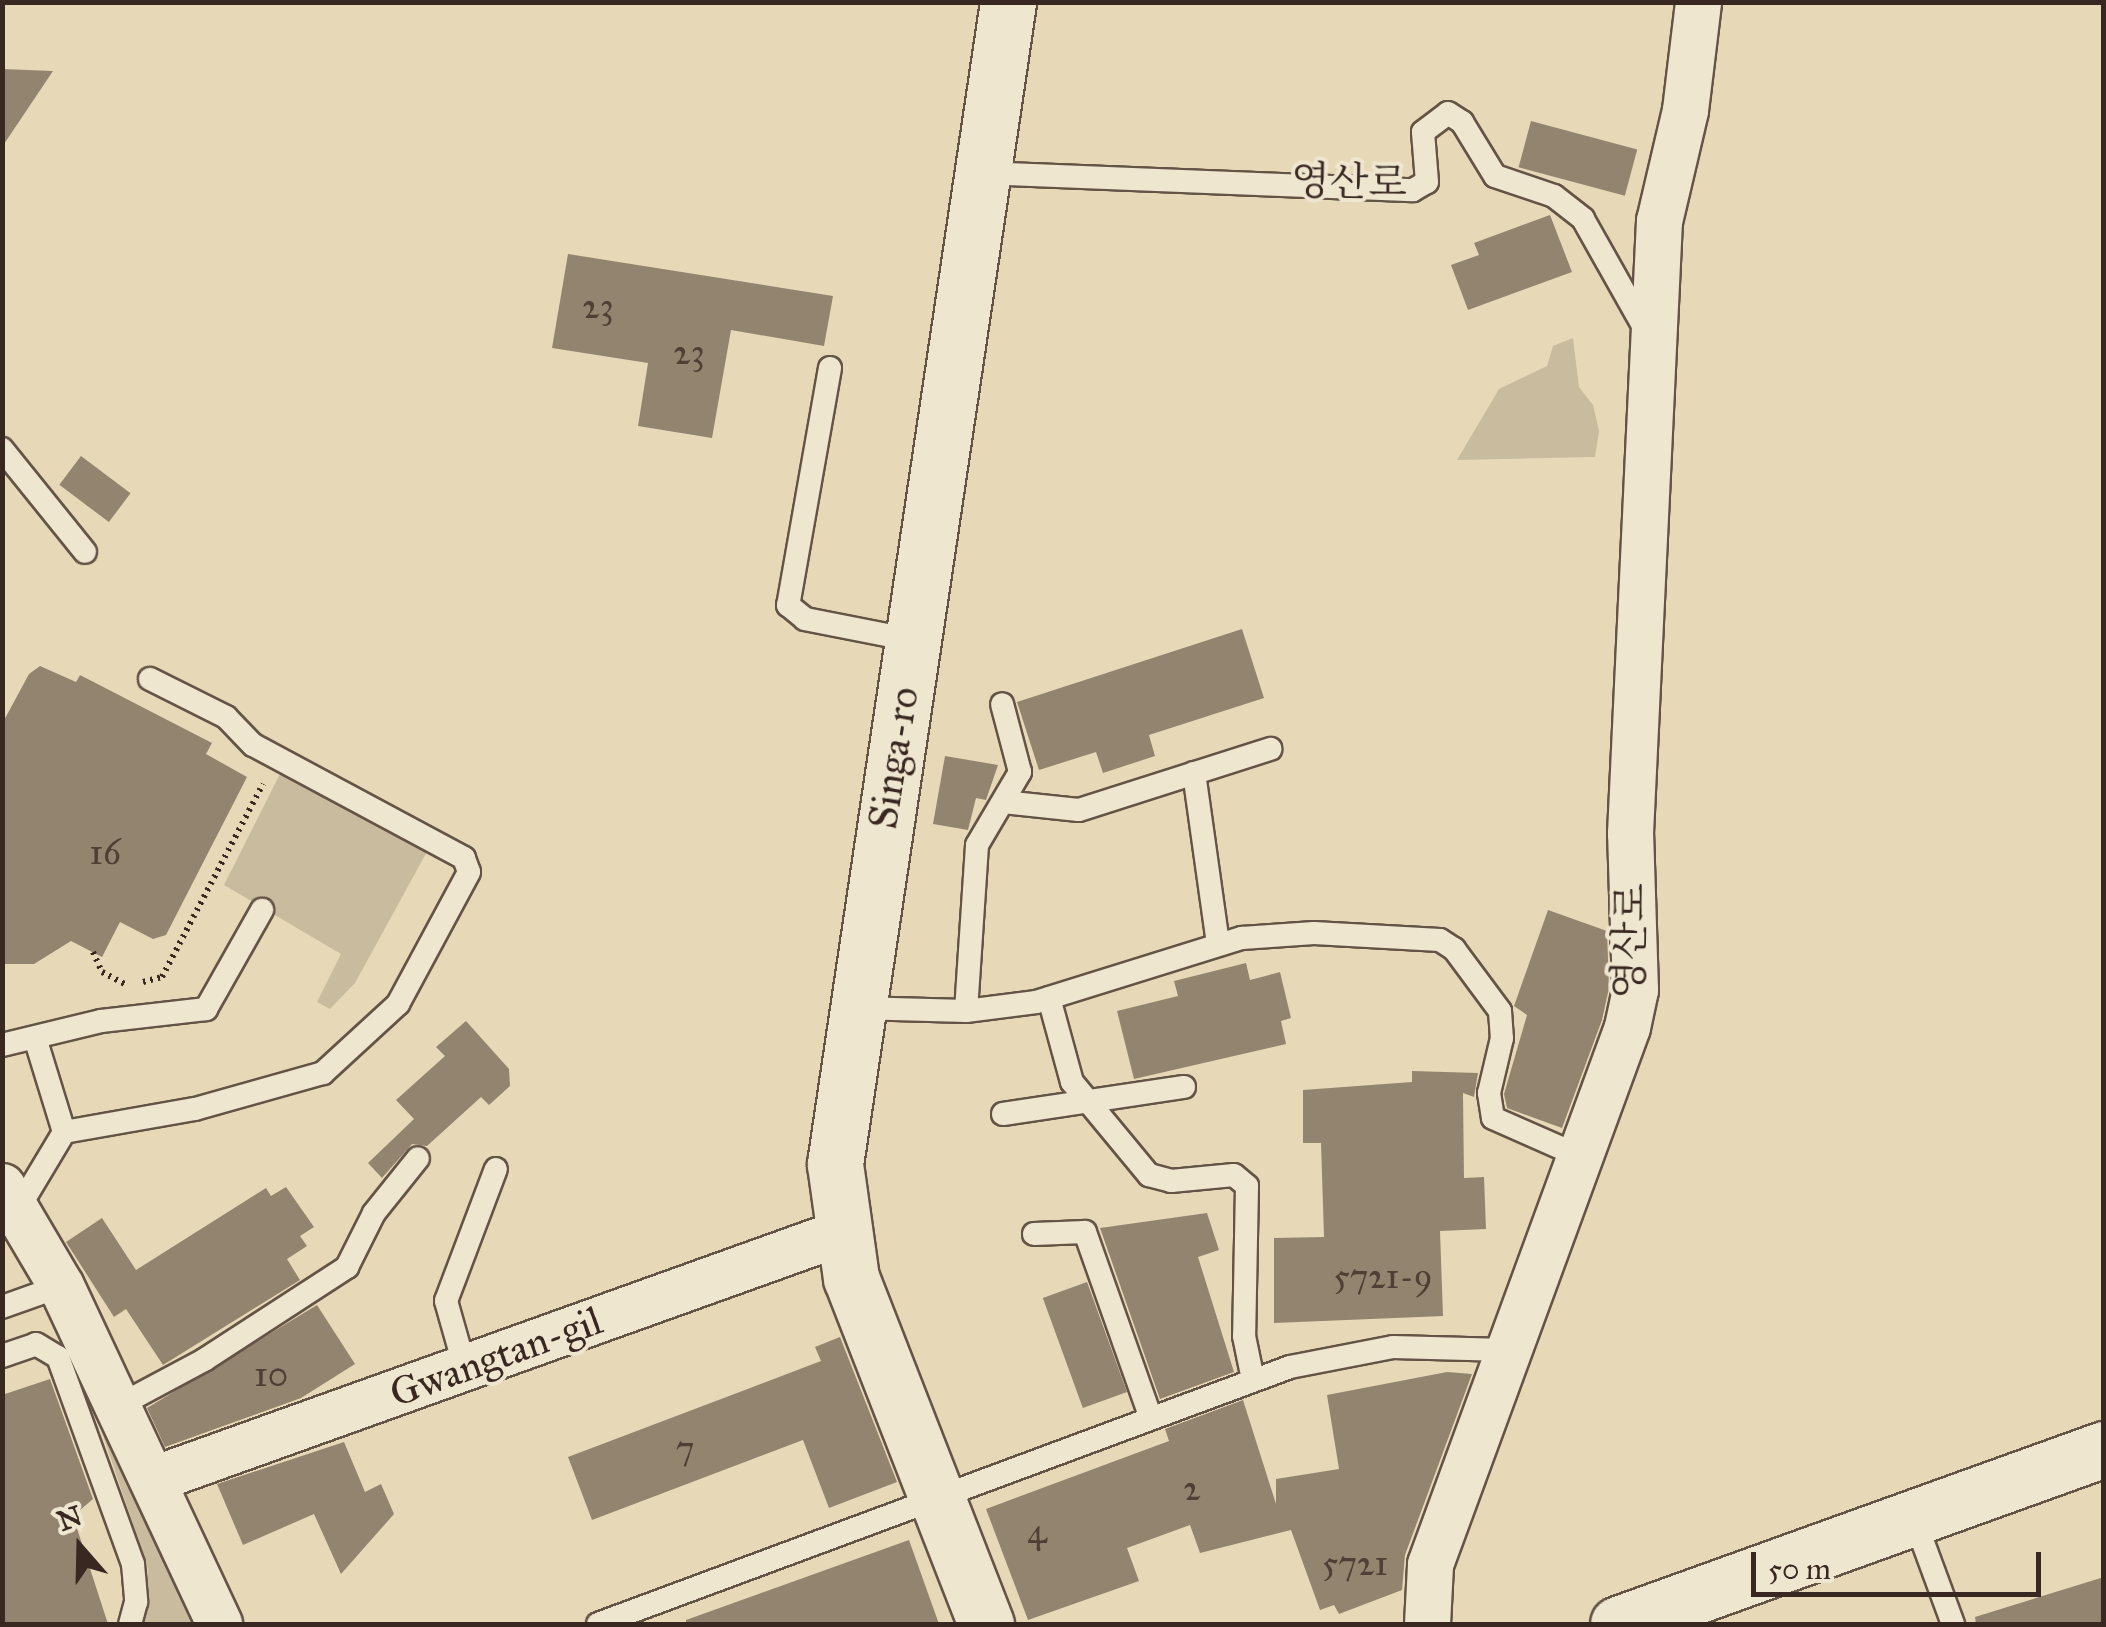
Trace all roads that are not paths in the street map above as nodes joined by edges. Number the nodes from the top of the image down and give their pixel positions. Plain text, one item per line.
1 (1008, 2) edge
2 (1698, 2) edge
3 (982, 173) junction
4 (1653, 343) junction
5 (830, 368) dead end
6 (2, 450) edge
7 (86, 552) dead end
8 (912, 640) junction
9 (150, 679) dead end
10 (1002, 704) dead end
11 (1270, 749) dead end
12 (1194, 773) junction
13 (1003, 802) junction
14 (262, 910) dead end
15 (1218, 943) junction
16 (1048, 998) junction
17 (856, 1008) junction
18 (966, 1011) junction
19 (35, 1038) junction
20 (2, 1045) edge
21 (1184, 1087) dead end
22 (1090, 1104) junction
23 (1002, 1114) dead end
24 (64, 1132) junction
25 (1579, 1156) junction
26 (418, 1158) dead end
27 (496, 1169) dead end
28 (10, 1197) edge
29 (840, 1233) junction
30 (1034, 1234) dead end
31 (61, 1286) junction
32 (2, 1307) edge
33 (1506, 1350) junction
34 (2, 1356) edge
35 (465, 1368) junction
36 (1253, 1380) junction
37 (118, 1406) junction
38 (1151, 1418) junction
39 (2104, 1449) edge
40 (153, 1479) junction
41 (938, 1500) junction
42 (1914, 1518) junction
43 (130, 1624) edge
44 (219, 1624) edge
45 (598, 1624) edge
46 (986, 1624) edge
47 (1427, 1624) edge
48 (1618, 1624) edge
49 (1953, 1624) edge

1 - 3 street, Singa-ro
2 - 4 street, 영산로
3 - 4 lane, 영산로
3 - 8 street, Singa-ro
4 - 25 street, 영산로
5 - 8 lane
6 - 7 lane
8 - 17 street, Singa-ro
9 - 24 lane
10 - 13 lane
11 - 12 lane
12 - 13 lane
12 - 15 lane
13 - 18 lane
14 - 19 lane
15 - 16 lane
15 - 25 lane
16 - 18 lane
16 - 22 lane
17 - 18 lane
17 - 29 street, Singa-ro
19 - 20 lane
19 - 24 lane
21 - 22 lane
22 - 23 lane
22 - 36 lane
24 - 28 lane
25 - 33 street, 영산로
26 - 37 lane
27 - 35 lane
28 - 31 street
29 - 35 street, Gwangtan-gil
29 - 41 street, Singa-ro
30 - 38 lane
31 - 32 lane
31 - 37 street
33 - 36 lane
33 - 47 street, 영산로
34 - 43 lane
35 - 40 street, Gwangtan-gil
36 - 38 lane
37 - 40 street
38 - 41 lane
39 - 42 street
40 - 44 street
41 - 45 lane
41 - 46 street, Singa-ro
42 - 48 street
42 - 49 lane

